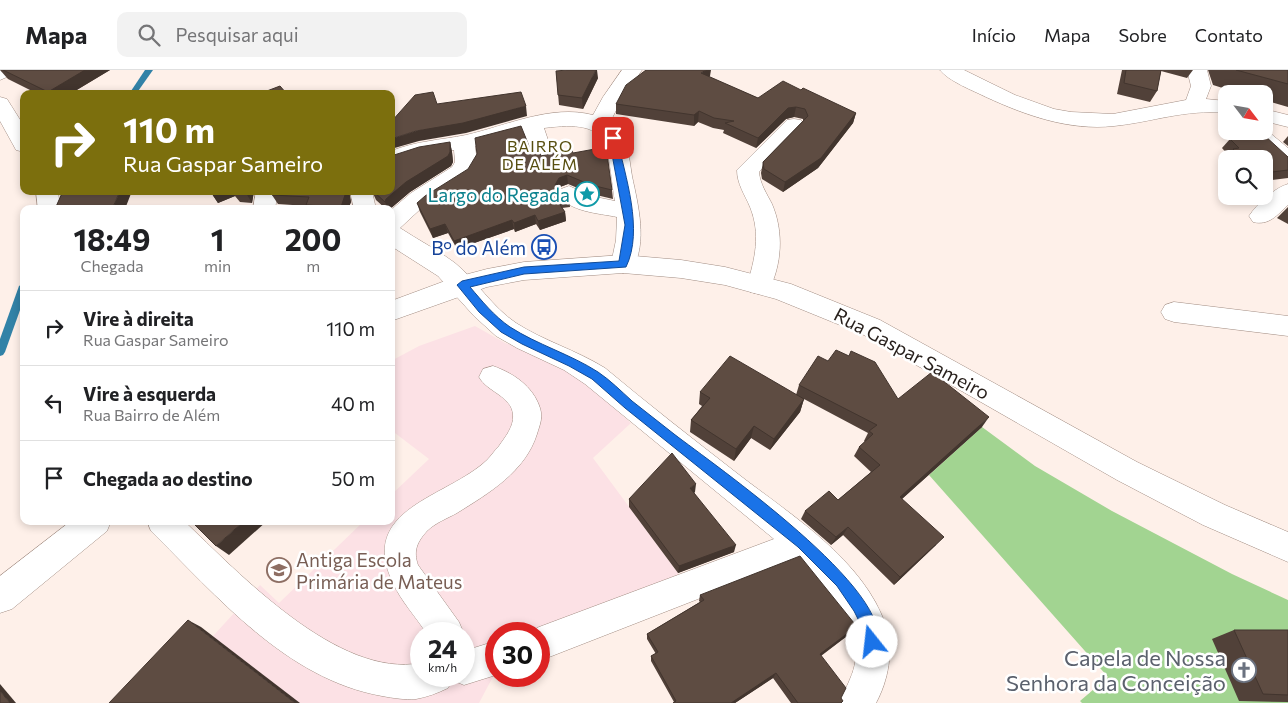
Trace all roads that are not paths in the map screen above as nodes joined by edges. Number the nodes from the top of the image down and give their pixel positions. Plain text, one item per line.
1 (7, 70) edge
2 (950, 70) edge
3 (1197, 70) edge
4 (631, 71) edge
5 (0, 74) edge
6 (0, 103) edge
7 (1194, 105) junction
8 (1218, 106) edge
9 (1273, 117) edge
10 (1288, 121) edge
11 (532, 124) junction
12 (598, 125) junction
13 (794, 125) dead end
14 (20, 138) edge
15 (1265, 140) edge
16 (464, 142) junction
17 (540, 149) edge
18 (395, 158) edge
19 (1288, 160) edge
20 (1288, 192) edge
21 (569, 194) dead end
22 (628, 211) junction
23 (1261, 216) dead end
24 (395, 219) edge
25 (395, 236) edge
26 (623, 264) junction
27 (462, 285) junction
28 (759, 285) junction
29 (395, 310) edge
30 (1174, 312) dead end
31 (1288, 326) edge
32 (493, 377) dead end
33 (91, 525) edge
34 (166, 525) edge
35 (803, 543) junction
36 (1288, 547) edge
37 (0, 597) edge
38 (439, 622) edge
39 (550, 640) edge
40 (410, 685) edge
41 (856, 703) edge

1 - 5 street
2 - 7 street
3 - 7 street
4 - 12 street
6 - 14 street
7 - 8 street
9 - 10 street
11 - 12 street
11 - 16 street
11 - 17 street
12 - 22 street
13 - 28 street
15 - 19 street
16 - 18 street
16 - 24 street
20 - 23 street
21 - 22 street
22 - 26 street
25 - 27 street
26 - 27 street, Rua Gaspar Sameiro
26 - 28 street, Rua Gaspar Sameiro
27 - 29 street, Rua Gaspar Sameiro
27 - 35 street
28 - 36 street, Rua Gaspar Sameiro
30 - 31 street
32 - 38 street
33 - 37 street
34 - 40 street
35 - 39 street
35 - 41 street

